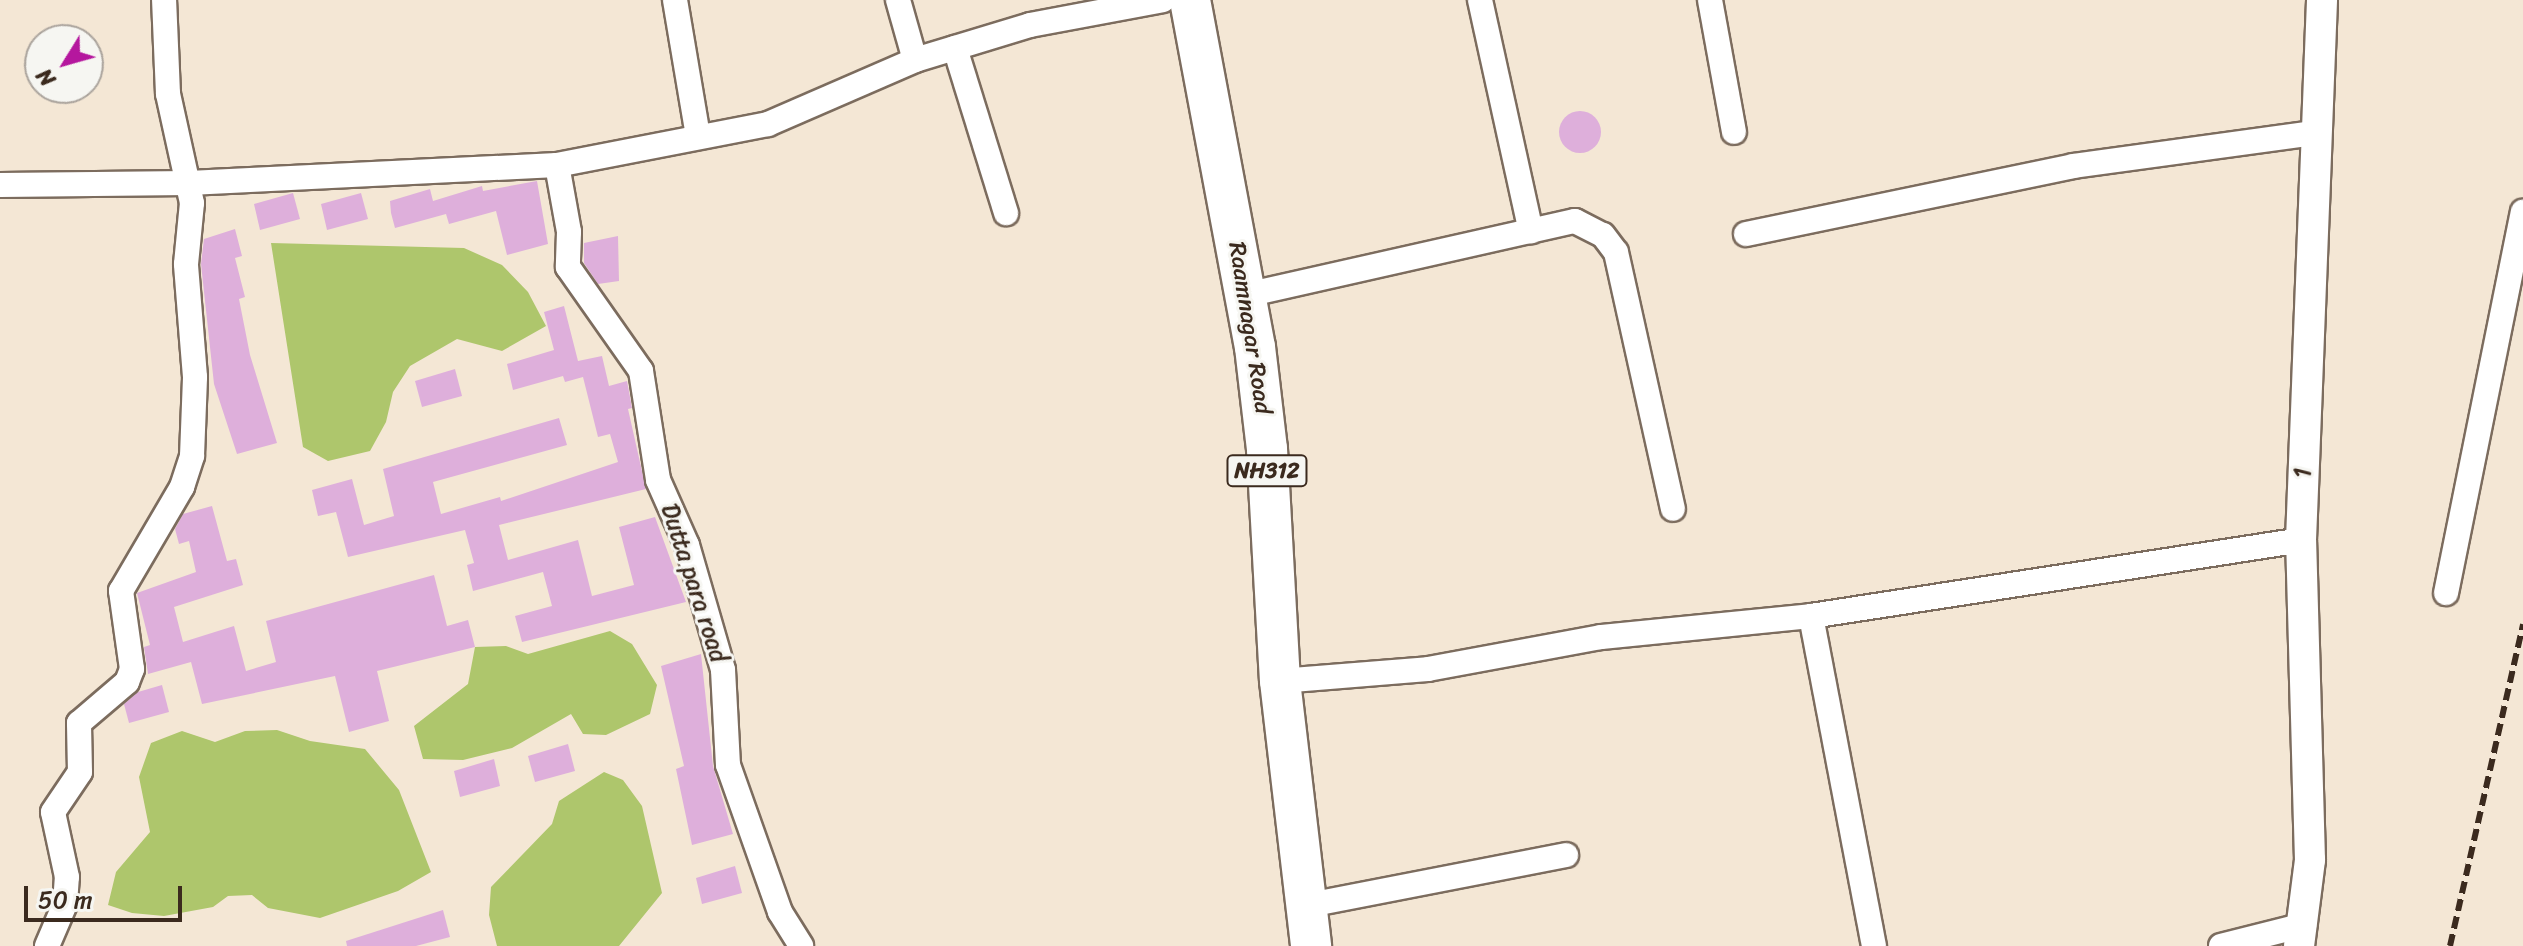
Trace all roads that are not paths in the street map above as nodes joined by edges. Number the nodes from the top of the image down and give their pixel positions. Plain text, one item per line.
1 (164, 0) edge
2 (675, 0) edge
3 (898, 0) edge
4 (1163, 0) edge
5 (1190, 0) edge
6 (1480, 0) edge
7 (1710, 0) edge
8 (2322, 0) edge
9 (955, 48) junction
10 (915, 60) junction
11 (1734, 132) dead end
12 (2315, 133) junction
13 (698, 136) junction
14 (557, 165) junction
15 (189, 183) junction
16 (0, 185) edge
17 (2523, 212) edge
18 (1006, 213) dead end
19 (1531, 231) junction
20 (1746, 234) dead end
21 (1246, 295) junction
22 (1673, 509) dead end
23 (2301, 540) junction
24 (2446, 593) dead end
25 (1811, 616) junction
26 (1280, 681) junction
27 (1566, 855) dead end
28 (1304, 906) junction
29 (2302, 936) edge
30 (47, 946) edge
31 (801, 946) edge
32 (1311, 946) edge
33 (1874, 946) edge
34 (2221, 946) edge

1 - 15 street
2 - 13 street
3 - 10 street
4 - 9 street
5 - 21 highway, Raamnagar Road / NH312
6 - 19 street
7 - 11 street
8 - 12 street, 1
9 - 10 street
9 - 18 street
10 - 13 street
12 - 20 street
12 - 23 street, 1
13 - 14 street
14 - 15 street
14 - 31 street, Dutta para road
15 - 16 street
15 - 30 street
17 - 24 street
19 - 21 street
19 - 22 street
21 - 26 highway, Raamnagar Road / NH312
23 - 25 street
23 - 29 street, 1
25 - 26 street
25 - 33 street
26 - 28 highway, Raamnagar Road / NH312
27 - 28 street
28 - 32 highway, Raamnagar Road / NH312
29 - 34 street

